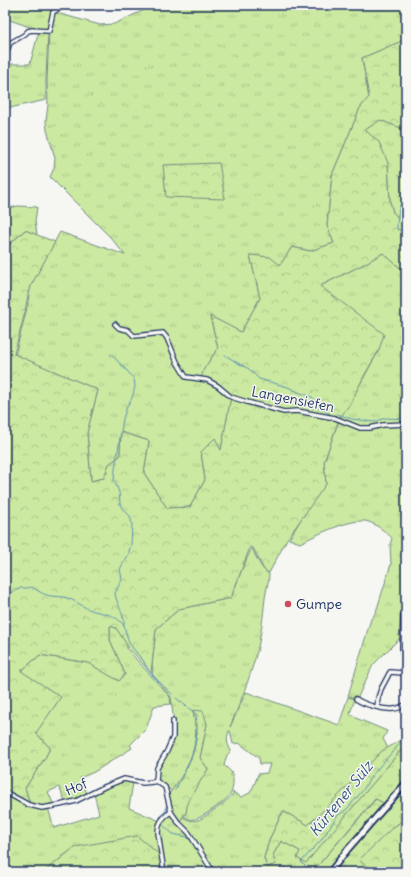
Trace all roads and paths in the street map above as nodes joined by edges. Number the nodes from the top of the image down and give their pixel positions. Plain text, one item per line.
1 (64, 5) edge
2 (5, 56) edge
3 (115, 324) dead end
4 (406, 424) edge
5 (406, 614) edge
6 (402, 647) junction
7 (406, 660) edge
8 (356, 699) dead end
9 (406, 705) edge
10 (377, 707) junction
11 (173, 721) dead end
12 (156, 781) junction
13 (406, 783) edge
14 (5, 792) edge
15 (171, 812) junction
16 (164, 872) edge
17 (213, 872) edge
18 (330, 872) edge

1 - 2 street
3 - 4 street, Langensiefen
5 - 6 street
6 - 7 street
6 - 10 street
8 - 10 street
9 - 10 street
11 - 12 street
12 - 14 street, Hof
12 - 15 street
13 - 18 main road
15 - 16 street
15 - 17 street

